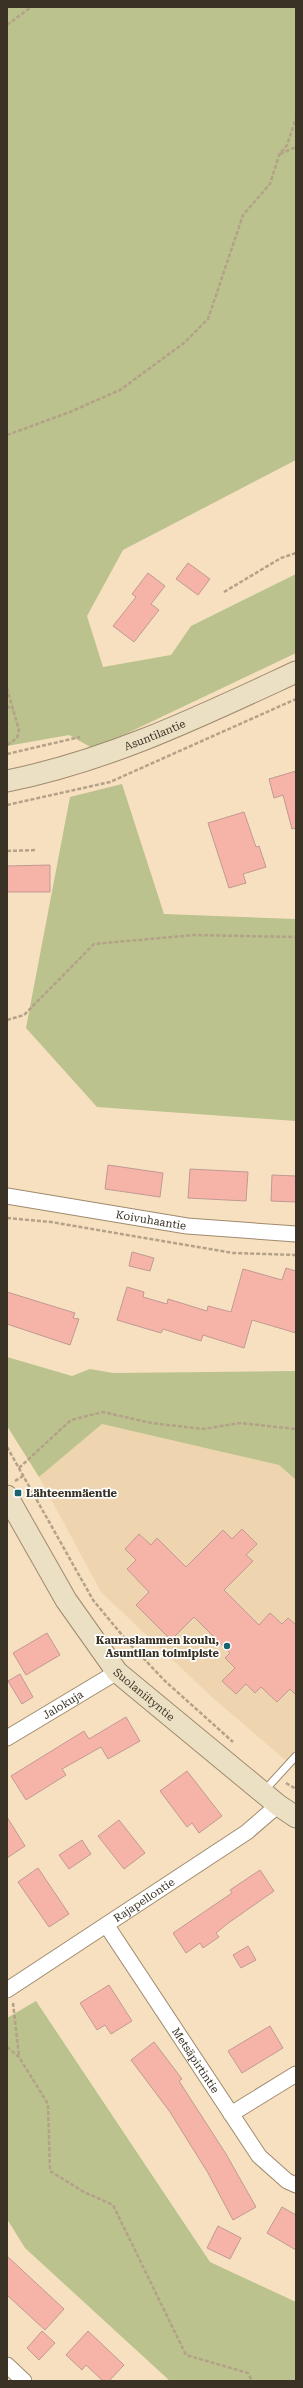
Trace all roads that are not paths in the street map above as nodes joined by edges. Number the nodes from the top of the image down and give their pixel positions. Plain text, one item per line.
1 (296, 672) edge
2 (7, 782) edge
3 (7, 1196) edge
4 (296, 1234) edge
5 (7, 1496) edge
6 (117, 1672) junction
7 (7, 1738) edge
8 (296, 1756) edge
9 (271, 1799) junction
10 (296, 1816) edge
11 (107, 1926) junction
12 (9, 1989) edge
13 (296, 2074) edge
14 (232, 2114) junction
15 (296, 2185) edge
16 (7, 2365) edge
17 (24, 2381) edge

1 - 2 street, Asuntilantie
3 - 4 street, Koivuhaantie
5 - 6 street, Suolaniityntie
6 - 7 street, Jalokuja
6 - 9 street, Suolaniityntie
8 - 9 lane
9 - 10 street, Suolaniityntie
9 - 11 street, Rajapellontie
11 - 12 street, Rajapellontie
11 - 14 street, Metsäpirtintie
13 - 14 street
14 - 15 street, Metsäpirtintie
16 - 17 street

